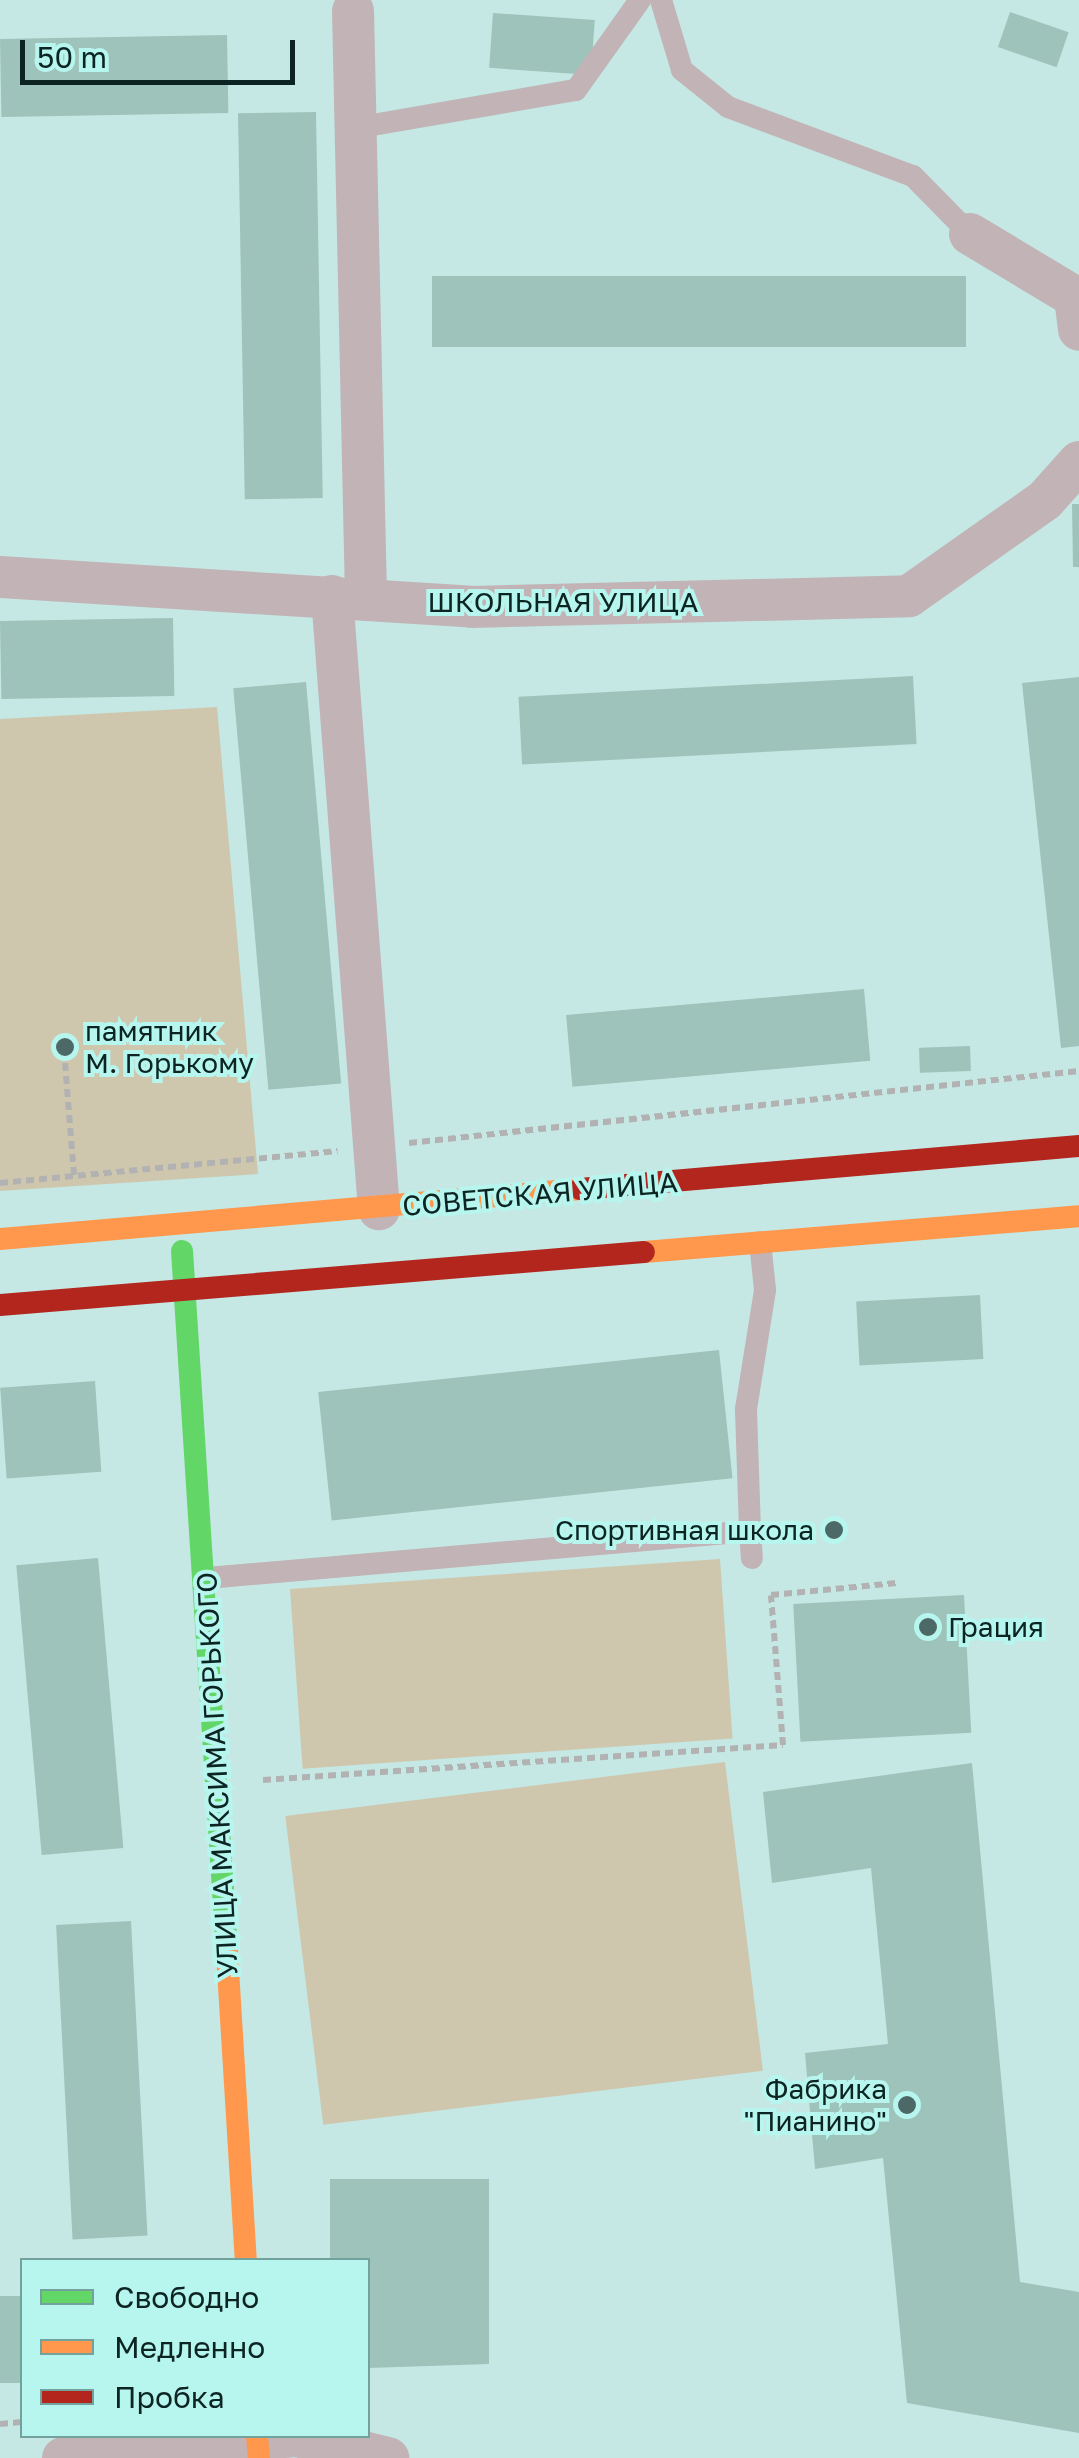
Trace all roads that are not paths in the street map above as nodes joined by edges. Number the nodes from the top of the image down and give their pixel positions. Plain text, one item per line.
1 (640, 0) edge
2 (661, 0) edge
3 (353, 11) dead end
4 (356, 128) junction
5 (970, 234) joint
6 (1079, 330) edge
7 (1079, 462) edge
8 (0, 577) edge
9 (349, 597) junction
10 (1079, 1146) edge
11 (379, 1209) junction
12 (1079, 1216) edge
13 (180, 1226) junction
14 (0, 1239) edge
15 (760, 1241) junction
16 (186, 1289) junction
17 (0, 1305) edge
18 (750, 1531) junction
19 (752, 1558) dead end
20 (207, 1578) junction
21 (246, 2258) edge
22 (289, 2438) edge
23 (305, 2438) edge
24 (258, 2446) edge
25 (63, 2458) edge
26 (388, 2458) edge

1 - 4 lane
2 - 5 lane
3 - 4 street
4 - 9 street
5 - 6 street
7 - 9 street, ШКОЛЬНАЯ УЛИЦА
8 - 9 street, ШКОЛЬНАЯ УЛИЦА
9 - 11 street
10 - 11 main road, СОВЕТСКАЯ УЛИЦА
11 - 13 main road, СОВЕТСКАЯ УЛИЦА
12 - 15 main road
13 - 14 main road, СОВЕТСКАЯ УЛИЦА
13 - 16 main road, УЛИЦА МАКСИМА ГОРЬКОГО
15 - 16 main road
15 - 18 lane
16 - 17 main road
16 - 20 main road, УЛИЦА МАКСИМА ГОРЬКОГО
18 - 19 lane
18 - 20 lane
20 - 21 main road, УЛИЦА МАКСИМА ГОРЬКОГО
22 - 24 street
23 - 26 street
24 - 25 street

